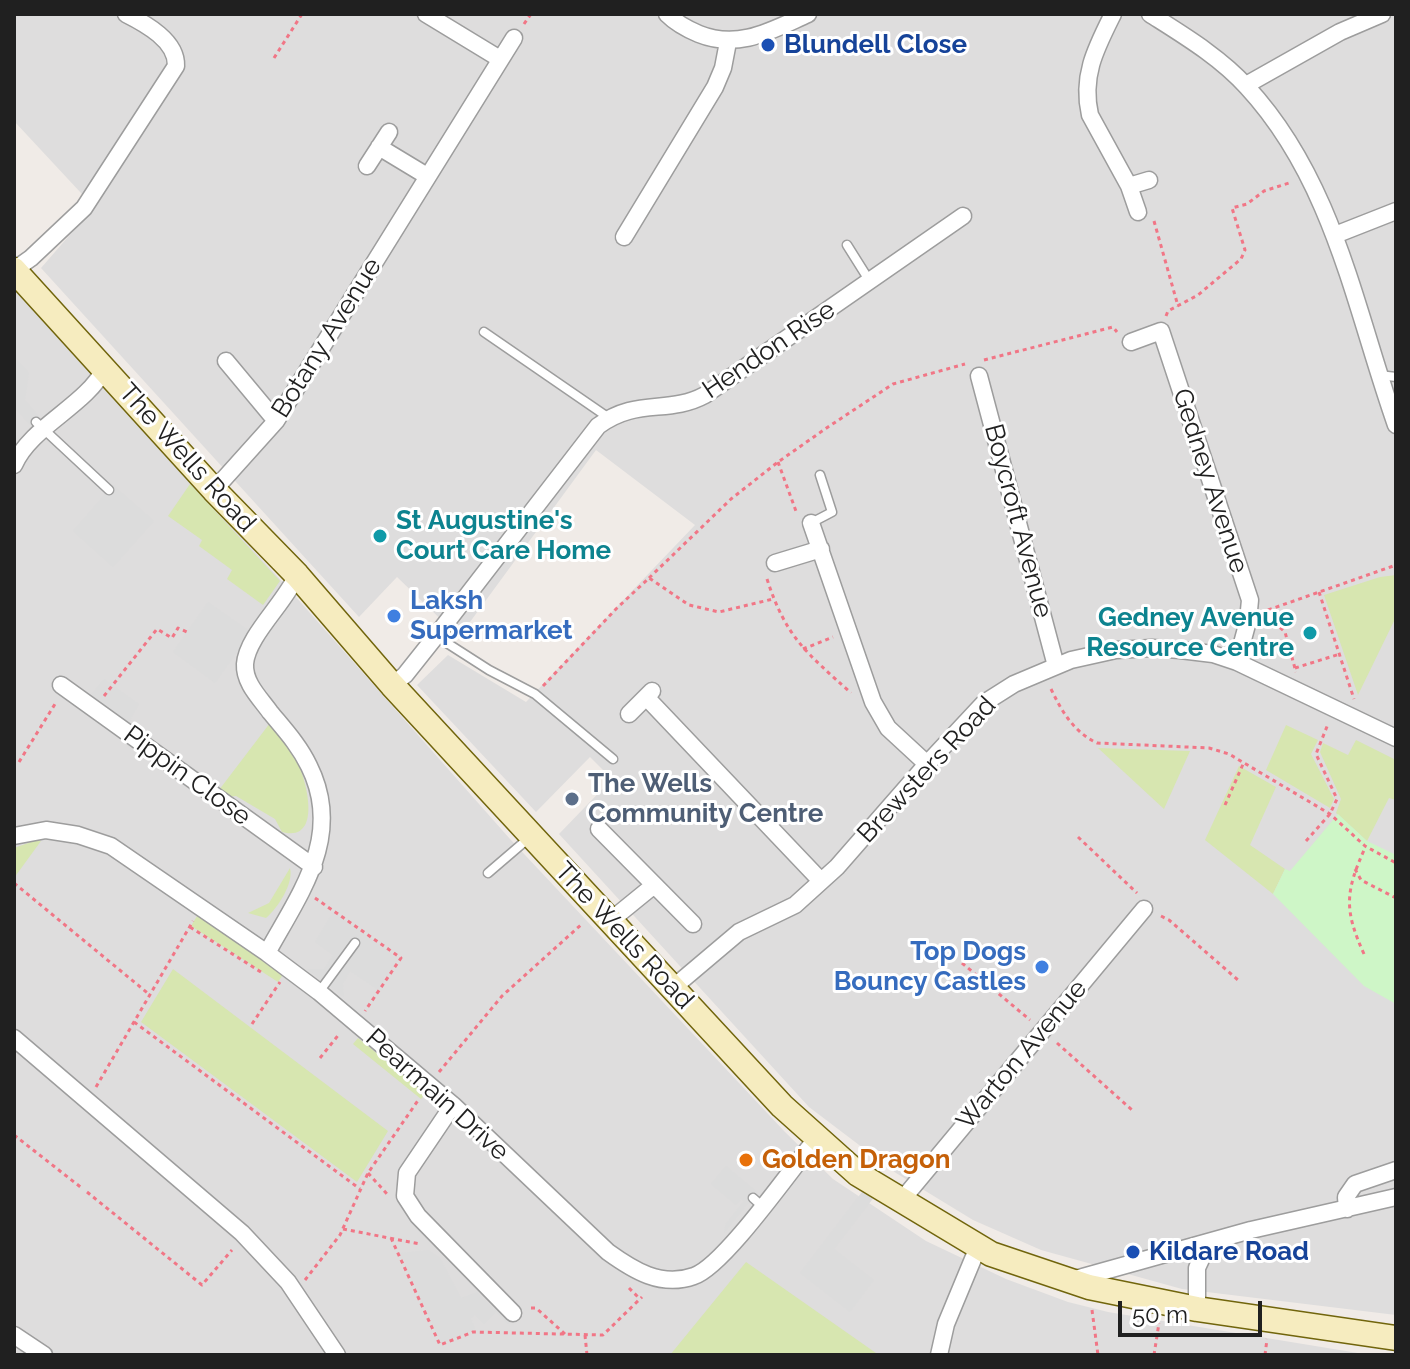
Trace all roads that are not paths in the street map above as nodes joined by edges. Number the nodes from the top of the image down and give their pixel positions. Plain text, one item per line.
1 (126, 14) edge
2 (426, 14) edge
3 (667, 14) edge
4 (808, 14) edge
5 (1113, 14) edge
6 (1150, 14) edge
7 (1382, 14) edge
8 (514, 38) dead end
9 (728, 42) junction
10 (500, 59) junction
11 (1246, 85) junction
12 (389, 132) dead end
13 (379, 147) junction
14 (367, 166) dead end
15 (427, 176) junction
16 (1149, 180) dead end
17 (1129, 186) junction
18 (1396, 211) edge
19 (1138, 212) road end
20 (963, 216) dead end
21 (1335, 235) junction
22 (624, 237) dead end
23 (847, 245) dead end
24 (14, 270) edge
25 (869, 280) junction
26 (484, 332) dead end
27 (1131, 342) road end
28 (226, 361) dead end
29 (105, 368) junction
30 (1378, 375) junction
31 (979, 376) dead end
32 (1396, 377) edge
33 (609, 418) junction
34 (276, 421) junction
35 (1396, 425) edge
36 (39, 427) junction
37 (14, 465) edge
38 (820, 475) dead end
39 (109, 490) dead end
40 (214, 490) junction
41 (811, 523) joint
42 (821, 549) junction
43 (775, 563) road end
44 (297, 575) junction
45 (436, 636) junction
46 (1237, 662) junction
47 (1049, 669) junction
48 (61, 685) dead end
49 (392, 685) junction
50 (629, 714) dead end
51 (1396, 738) edge
52 (613, 759) dead end
53 (927, 764) junction
54 (599, 829) dead end
55 (14, 836) edge
56 (531, 836) junction
57 (314, 867) junction
58 (488, 873) dead end
59 (821, 881) junction
60 (653, 886) junction
61 (1144, 909) road end
62 (605, 915) junction
63 (693, 924) dead end
64 (355, 943) dead end
65 (267, 953) junction
66 (675, 991) junction
67 (319, 992) junction
68 (14, 1038) edge
69 (448, 1112) junction
70 (816, 1139) junction
71 (1396, 1170) edge
72 (1396, 1197) edge
73 (901, 1201) junction
74 (1347, 1209) junction
75 (1209, 1242) junction
76 (978, 1247) junction
77 (1080, 1284) junction
78 (1197, 1309) junction
79 (520, 1310) road end
80 (14, 1335) edge
81 (1388, 1340) edge
82 (330, 1349) edge
83 (44, 1355) edge
84 (939, 1355) edge

1 - 24 street
2 - 10 street
3 - 9 street
4 - 9 street
5 - 17 street
6 - 11 street
7 - 11 street
8 - 10 street, Botany Avenue
9 - 22 street
10 - 15 street, Botany Avenue
11 - 21 street
12 - 13 street
13 - 14 street
13 - 15 street
15 - 34 street, Botany Avenue
16 - 17 street
17 - 19 street
18 - 21 street
20 - 25 street, Hendon Rise
21 - 30 street
23 - 25 lane
24 - 29 street, The Wells Road
25 - 33 street, Hendon Rise
26 - 33 lane
27 - 46 street, Gedney Avenue
28 - 34 street
29 - 36 street
29 - 40 street, The Wells Road
30 - 32 lane
30 - 35 street
31 - 47 street, Boycroft Avenue
33 - 45 street, Hendon Rise
34 - 40 street, Botany Avenue
36 - 37 street
36 - 39 lane
38 - 41 lane
40 - 44 street, The Wells Road
41 - 42 street
42 - 43 street
42 - 53 street
44 - 49 street, The Wells Road
44 - 57 street
45 - 49 street, Hendon Rise
45 - 52 lane
46 - 47 street, Brewsters Road
46 - 51 street, Brewsters Road
47 - 53 street, Brewsters Road
48 - 57 street, Pippin Close
49 - 56 street, The Wells Road
50 - 59 street
53 - 59 street, Brewsters Road
54 - 60 street
55 - 65 street, Pearmain Drive
56 - 58 lane
56 - 62 street, The Wells Road
57 - 65 street
59 - 66 street, Brewsters Road
60 - 62 street
60 - 63 street
61 - 73 street, Warton Avenue
62 - 66 street, The Wells Road
64 - 67 lane
65 - 67 street, Pearmain Drive
66 - 70 street, The Wells Road
67 - 69 street, Pearmain Drive
68 - 82 street
69 - 70 street, Pearmain Drive
69 - 79 street
70 - 73 street, The Wells Road
71 - 74 street
72 - 74 street
73 - 76 street, The Wells Road
74 - 75 street
75 - 77 street
75 - 78 street
76 - 77 street, The Wells Road
76 - 84 street
77 - 78 street, The Wells Road
78 - 81 street, The Wells Road
80 - 83 street

